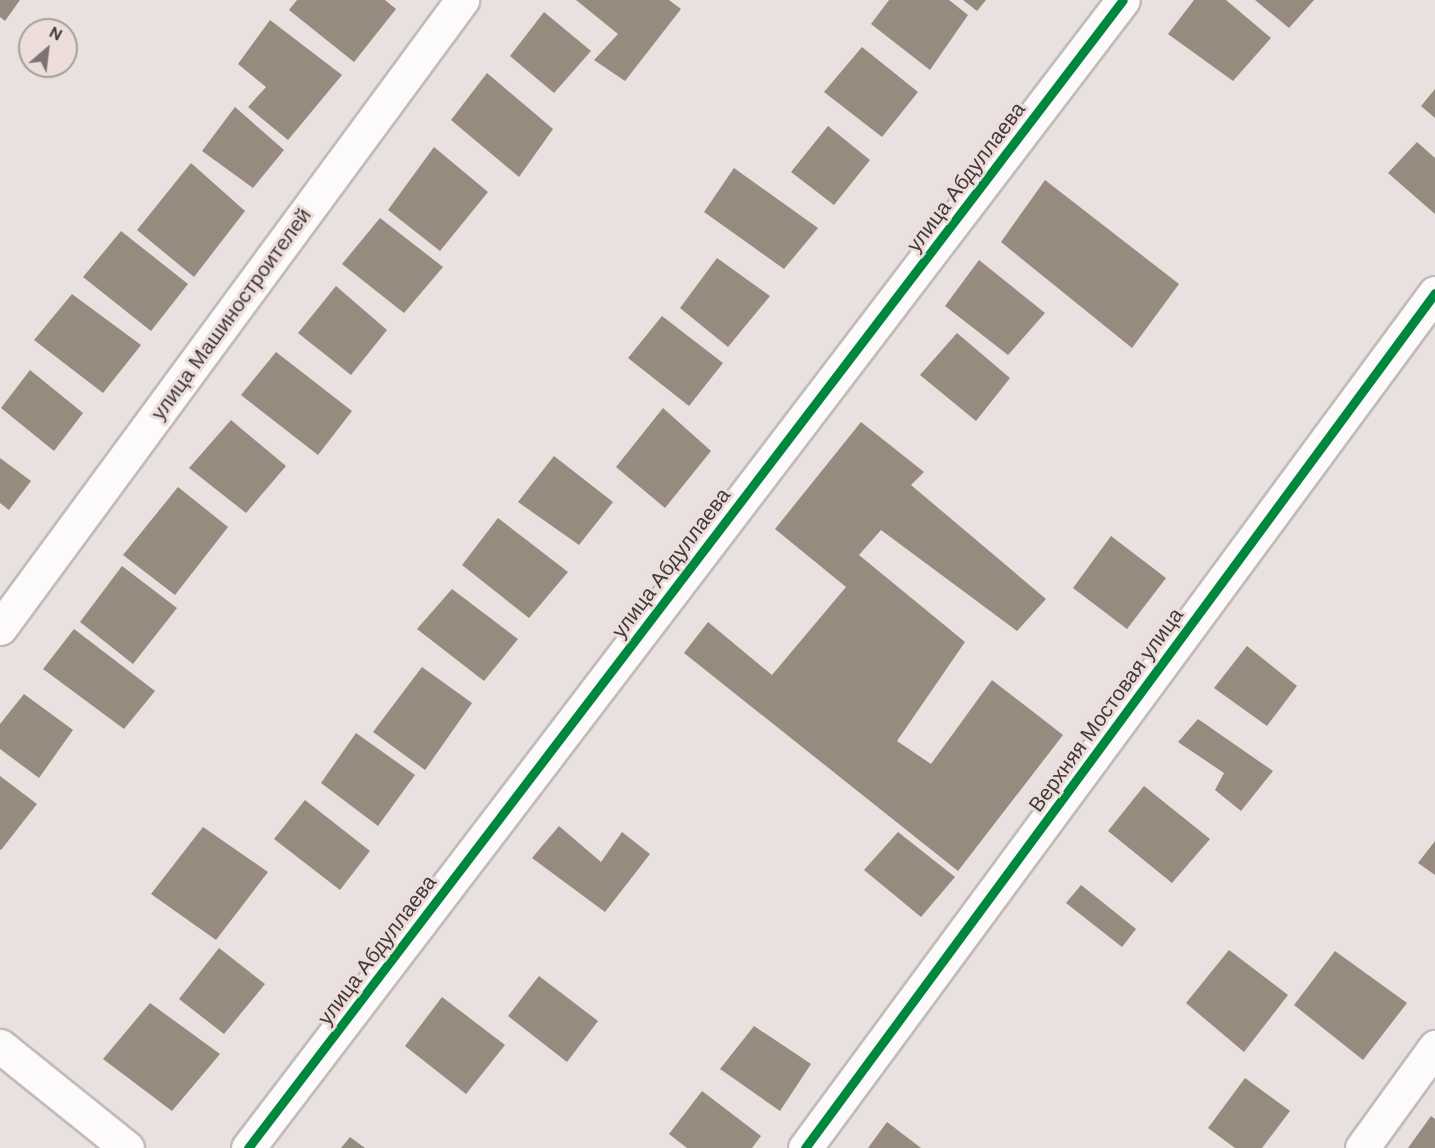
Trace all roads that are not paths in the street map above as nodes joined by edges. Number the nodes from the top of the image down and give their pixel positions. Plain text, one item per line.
1 (462, 0) edge
2 (1123, 0) edge
3 (1435, 293) edge
4 (0, 628) edge
5 (0, 1046) edge
6 (1435, 1047) edge
7 (127, 1148) edge
8 (248, 1148) edge
9 (805, 1148) edge
10 (1362, 1148) edge

1 - 4 street, улица Машиностроителей
2 - 8 street, улица Абдуллаева
3 - 9 street, Верхняя Мостовая улица
5 - 7 street
6 - 10 street

